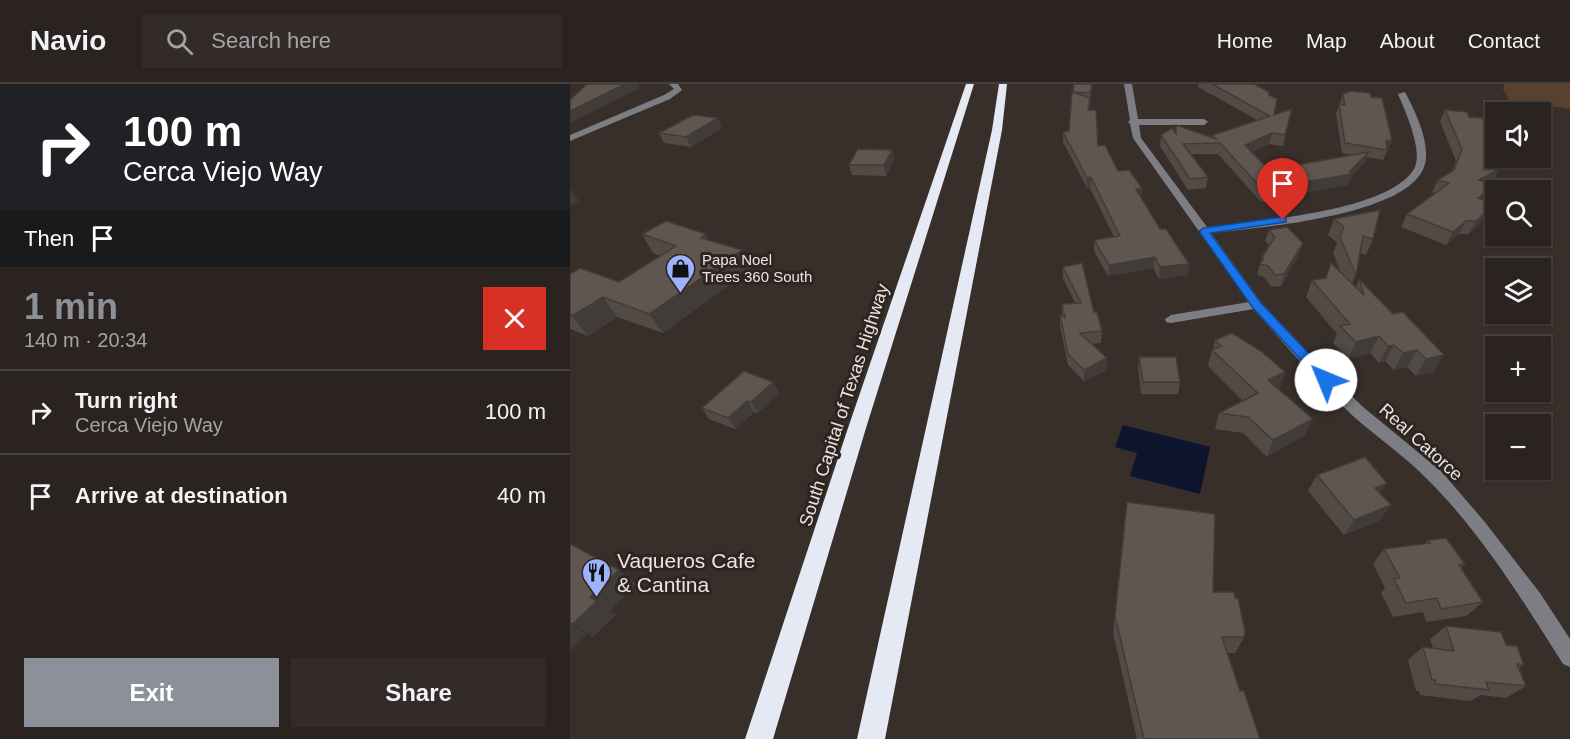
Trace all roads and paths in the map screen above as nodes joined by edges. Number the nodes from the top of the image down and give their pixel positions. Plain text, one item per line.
1 (673, 84) edge
2 (970, 84) edge
3 (1003, 84) edge
4 (1128, 84) edge
5 (1402, 94) dead end
6 (1132, 122) junction
7 (1204, 122) dead end
8 (570, 138) edge
9 (1204, 231) junction
10 (1257, 305) junction
11 (1171, 318) dead end
12 (1570, 657) edge
13 (759, 739) edge
14 (871, 739) edge

1 - 8 street
2 - 13 highway, South Capital of Texas Highway
3 - 14 highway
4 - 6 street, Real Catorce
5 - 9 street
6 - 7 street
6 - 9 street, Real Catorce
9 - 10 street, Real Catorce
10 - 11 street
10 - 12 street, Real Catorce

